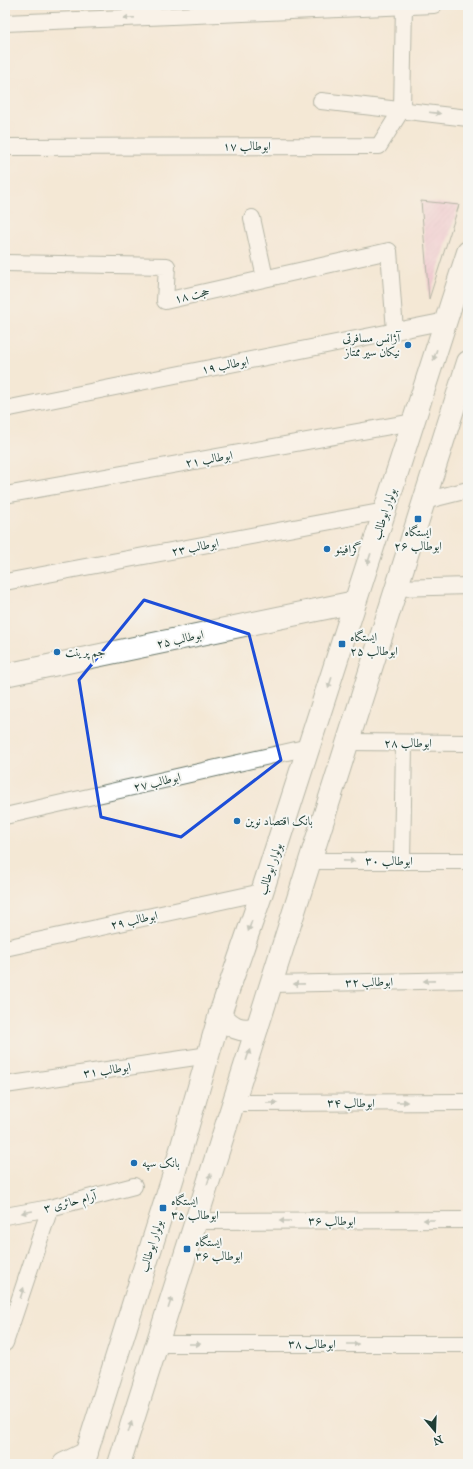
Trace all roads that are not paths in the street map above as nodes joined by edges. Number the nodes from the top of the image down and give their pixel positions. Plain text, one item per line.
1 (434, 5) edge
2 (404, 6) junction
3 (290, 8) edge
4 (5, 23) edge
5 (320, 101) dead end
6 (402, 109) junction
7 (468, 118) edge
8 (5, 147) edge
9 (252, 218) dead end
10 (468, 252) edge
11 (5, 262) edge
12 (265, 278) junction
13 (446, 321) junction
14 (395, 332) junction
15 (468, 362) edge
16 (5, 409) edge
17 (460, 409) edge
18 (413, 422) junction
19 (468, 490) edge
20 (5, 496) edge
21 (424, 500) junction
22 (385, 511) junction
23 (5, 582) edge
24 (468, 586) edge
25 (398, 588) junction
26 (355, 602) junction
27 (5, 675) edge
28 (349, 742) junction
29 (468, 743) edge
30 (404, 744) junction
31 (309, 747) junction
32 (5, 816) edge
33 (310, 861) junction
34 (468, 861) edge
35 (402, 862) junction
36 (262, 892) junction
37 (5, 948) edge
38 (468, 980) edge
39 (271, 984) junction
40 (220, 1014) junction
41 (257, 1028) junction
42 (210, 1055) junction
43 (5, 1085) edge
44 (468, 1102) edge
45 (233, 1103) junction
46 (134, 1186) dead end
47 (50, 1208) junction
48 (5, 1216) edge
49 (468, 1220) edge
50 (196, 1221) junction
51 (5, 1343) edge
52 (156, 1344) junction
53 (468, 1344) edge
54 (85, 1458) edge
55 (64, 1464) edge
56 (119, 1464) edge

1 - 2 street
2 - 3 street
2 - 6 street
3 -> 4 street
5 - 6 street
6 -> 7 street
6 - 8 street, ابوطالب ۱۷
9 - 12 street
10 - 13 main road, بولوار ابوطالب
11 - 12 street, حجت ۱۸
12 - 14 street, حجت ۱۸
13 - 14 street, ابوطالب ۱۹
13 -> 18 main road, بولوار ابوطالب
14 - 16 street, ابوطالب ۱۹
15 - 17 main road
17 - 21 main road
18 - 20 street, ابوطالب ۲۱
18 - 22 main road, بولوار ابوطالب
19 - 21 street
21 - 25 main road
22 - 23 street, ابوطالب ۲۳
22 -> 26 main road, بولوار ابوطالب
24 - 25 street
25 - 28 main road
26 - 27 main road, ابوطالب ۲۵
26 -> 31 main road, بولوار ابوطالب
28 - 30 street, ابوطالب ۲۸
28 - 33 main road
29 - 30 street, ابوطالب ۲۸
30 - 35 street
31 - 32 street, ابوطالب ۲۷
31 - 36 main road, بولوار ابوطالب
33 -> 35 street, ابوطالب ۳۰
33 - 39 main road
34 - 35 street, ابوطالب ۳۰
36 - 37 street, ابوطالب ۲۹
36 -> 40 main road, بولوار ابوطالب
38 -> 39 street, ابوطالب ۳۲
39 - 41 main road
40 - 41 main road
40 - 42 main road, بولوار ابوطالب
45 -> 41 main road
42 - 43 street, ابوطالب ۳۱
42 - 54 main road, بولوار ابوطالب
45 -> 44 street, ابوطالب ۳۴
50 -> 45 main road
46 - 47 street, آرام حائری ۳
47 -> 48 street, آرام حائری ۳
51 -> 47 street
49 -> 50 street, ابوطالب ۳۶
52 -> 50 main road
52 -> 53 street, ابوطالب ۳۸
56 -> 52 main road
54 - 55 main road

